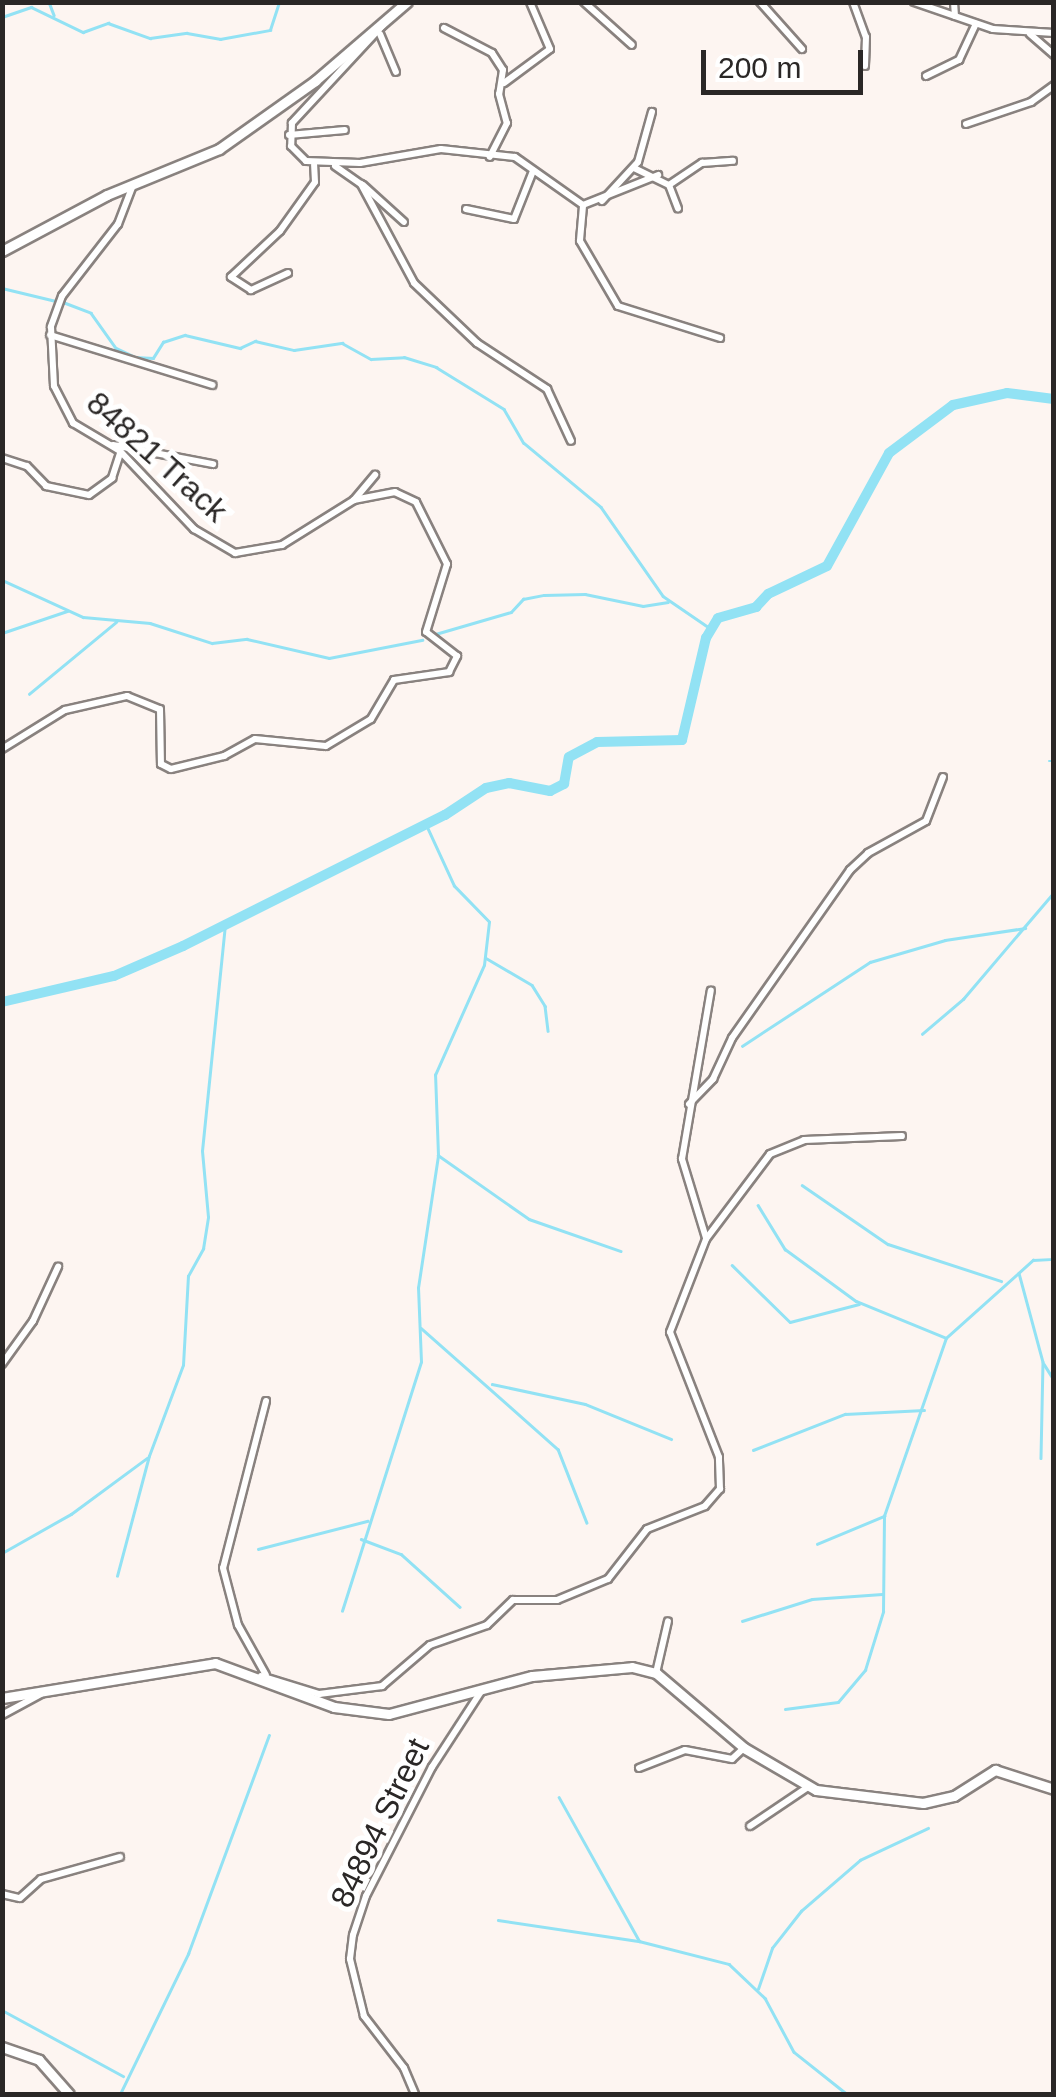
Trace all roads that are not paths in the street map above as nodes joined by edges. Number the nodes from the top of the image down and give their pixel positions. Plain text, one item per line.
1 (407, 2) edge
2 (530, 2) edge
3 (584, 2) edge
4 (760, 2) edge
5 (853, 2) edge
6 (914, 2) edge
7 (954, 2) edge
8 (955, 16) junction
9 (976, 24) junction
10 (444, 28) dead end
11 (382, 30) junction
12 (1054, 33) edge
13 (1029, 34) junction
14 (632, 45) dead end
15 (802, 49) dead end
16 (1054, 55) edge
17 (865, 66) dead end
18 (396, 72) dead end
19 (926, 76) dead end
20 (502, 84) junction
21 (1054, 86) edge
22 (652, 112) dead end
23 (966, 124) dead end
24 (345, 130) dead end
25 (289, 135) junction
26 (490, 158) junction
27 (733, 161) dead end
28 (314, 164) junction
29 (334, 165) junction
30 (634, 168) junction
31 (533, 171) junction
32 (658, 175) junction
33 (362, 184) junction
34 (133, 185) junction
35 (669, 186) junction
36 (601, 202) junction
37 (583, 205) junction
38 (678, 208) dead end
39 (466, 209) dead end
40 (404, 222) dead end
41 (2, 250) edge
42 (288, 273) dead end
43 (50, 335) junction
44 (720, 338) dead end
45 (214, 385) dead end
46 (570, 441) dead end
47 (112, 445) junction
48 (120, 451) junction
49 (2, 458) edge
50 (213, 464) dead end
51 (375, 475) dead end
52 (354, 500) junction
53 (3, 751) edge
54 (942, 777) dead end
55 (711, 990) dead end
56 (688, 1104) junction
57 (902, 1136) dead end
58 (706, 1239) junction
59 (58, 1267) dead end
60 (2, 1364) edge
61 (266, 1400) dead end
62 (668, 1620) dead end
63 (656, 1672) junction
64 (263, 1676) junction
65 (486, 1685) junction
66 (48, 1689) junction
67 (2, 1698) edge
68 (2, 1715) edge
69 (744, 1748) junction
70 (639, 1768) dead end
71 (808, 1787) junction
72 (1054, 1789) edge
73 (750, 1826) dead end
74 (120, 1857) dead end
75 (2, 1894) edge
76 (2, 2047) edge
77 (69, 2094) edge
78 (415, 2094) edge

1 - 11 street
2 - 20 street
3 - 14 street
4 - 15 street
5 - 17 street
6 - 8 street
7 - 8 street
8 - 9 street
9 - 13 street
9 - 19 street
10 - 20 street
11 - 18 street
11 - 25 street
11 - 34 street
12 - 13 street
13 - 16 street
20 - 26 street
21 - 23 street
22 - 30 street
24 - 25 street
25 - 28 street
26 - 29 street
26 - 31 street
27 - 35 street
28 - 29 street
28 - 42 street
29 - 33 street
30 - 32 street
30 - 36 street
31 - 37 street
31 - 39 street
32 - 35 street
32 - 36 street
33 - 40 street
33 - 46 street
34 - 41 street
34 - 43 street, 84821 Track
35 - 38 street
36 - 37 street
37 - 44 street
43 - 45 street
43 - 47 street, 84821 Track
47 - 48 street, 84821 Track
47 - 50 street
48 - 49 street
48 - 52 street, 84821 Track
51 - 52 street, 84821 Track
52 - 53 street
54 - 56 street
55 - 56 street
56 - 58 street
57 - 58 street
58 - 64 street
59 - 60 street
61 - 64 street
62 - 63 street
63 - 65 street
63 - 69 street
64 - 65 street
64 - 66 street
65 - 78 street, 84894 Street
66 - 67 street
66 - 68 street
69 - 70 street
69 - 71 street
71 - 72 street
71 - 73 street
74 - 75 street
76 - 77 street

